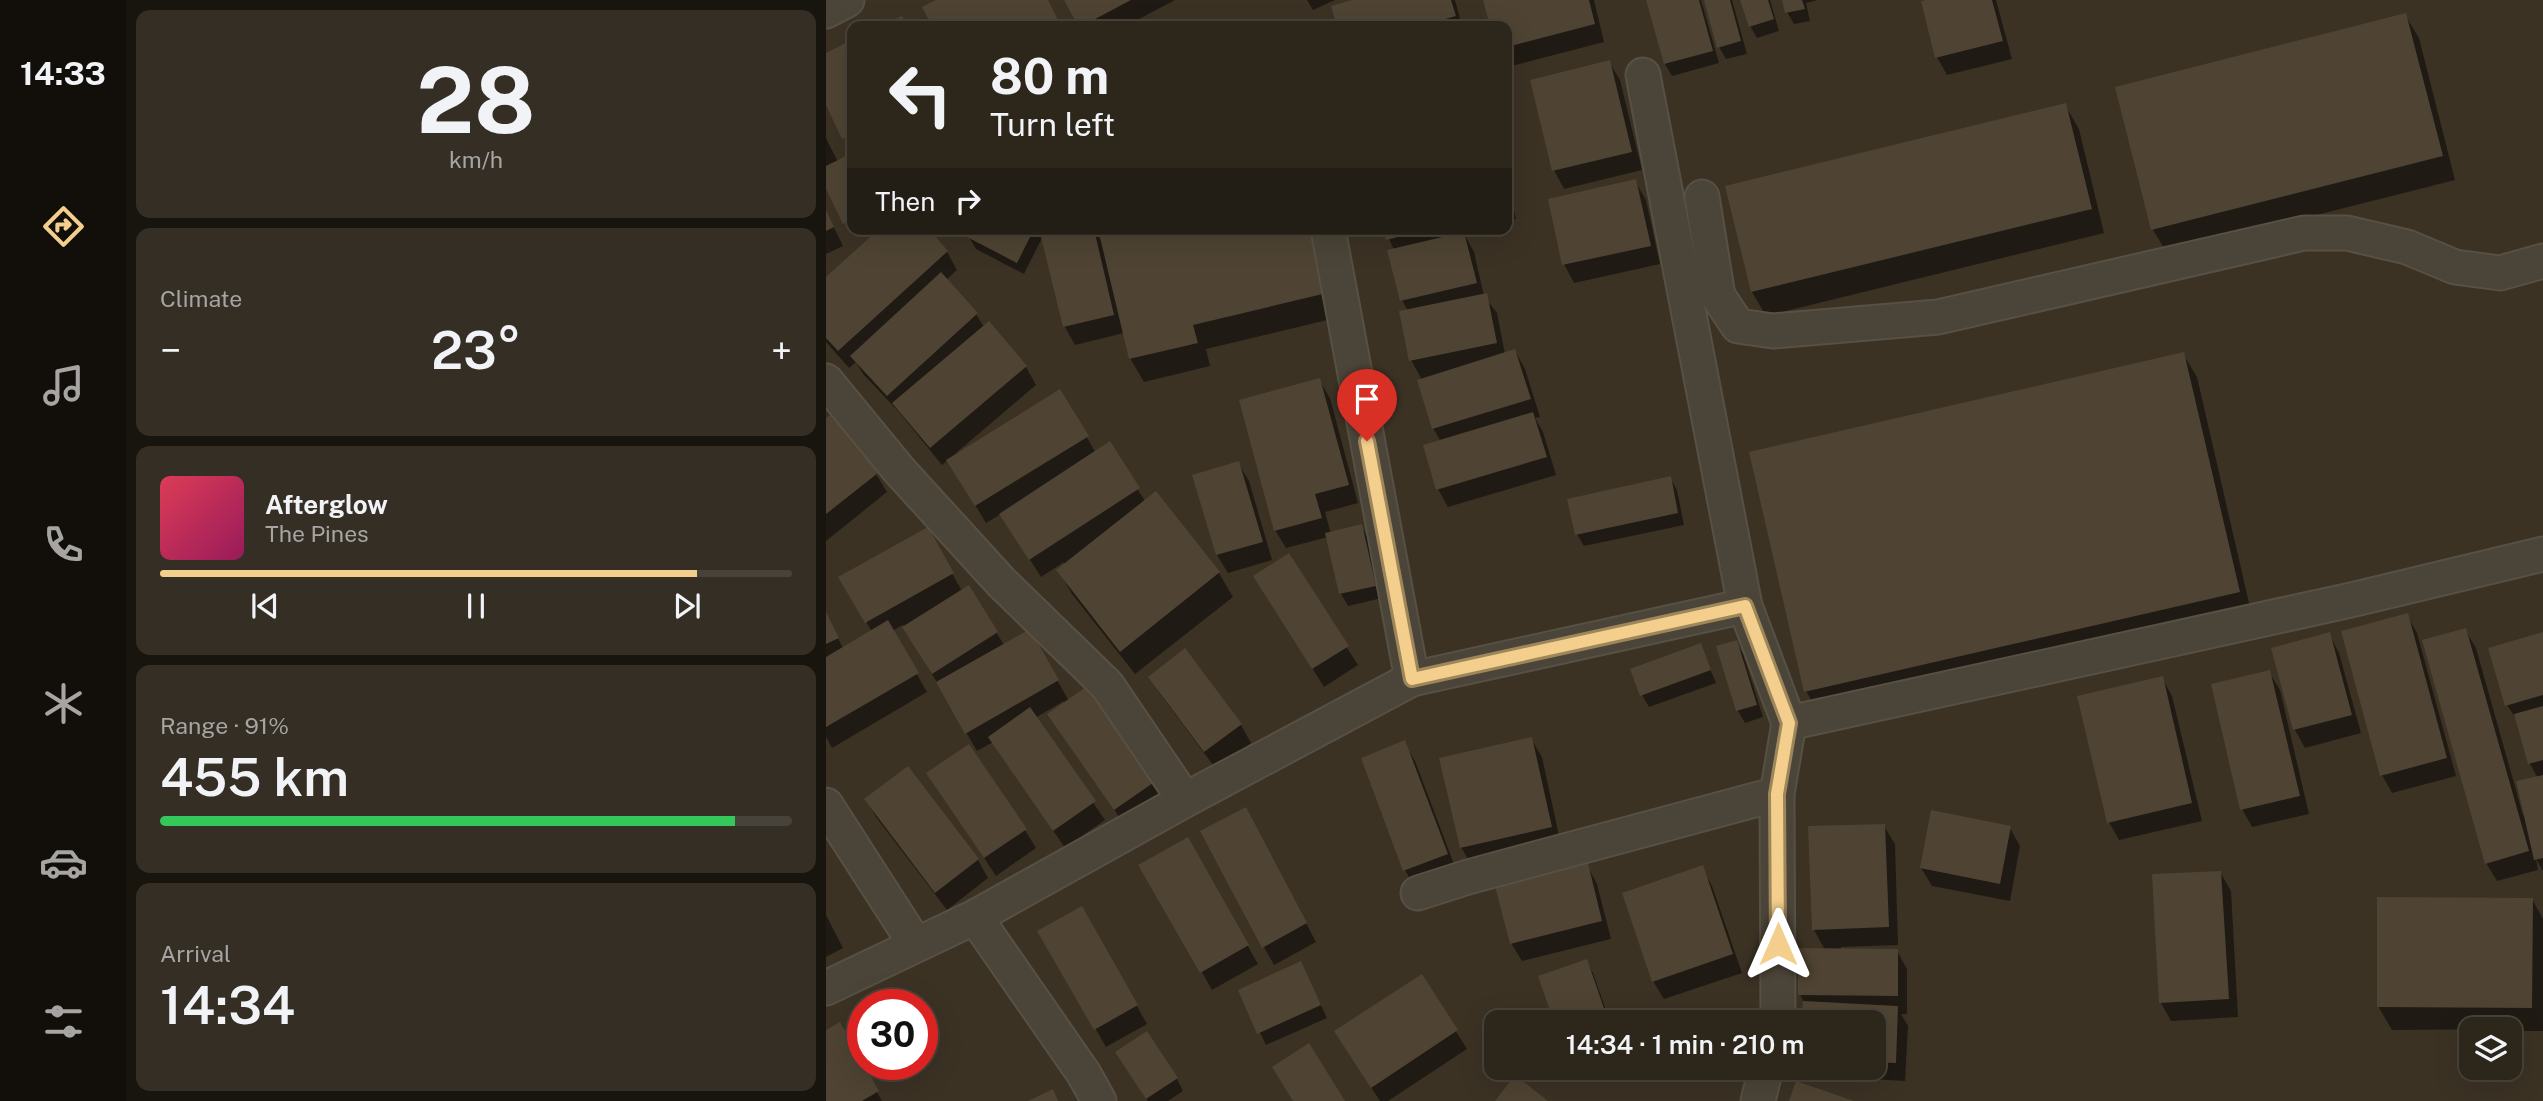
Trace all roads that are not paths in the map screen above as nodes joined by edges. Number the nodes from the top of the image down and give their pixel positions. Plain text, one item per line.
1 (847, 0) edge
2 (826, 11) edge
3 (1643, 75) dead end
4 (1702, 197) dead end
5 (1329, 235) edge
6 (2543, 261) edge
7 (826, 381) edge
8 (2543, 554) edge
9 (1745, 606) junction
10 (1412, 679) junction
11 (1789, 723) junction
12 (1777, 794) junction
13 (1185, 800) junction
14 (826, 805) edge
15 (1418, 893) dead end
16 (975, 917) junction
17 (916, 945) junction
18 (826, 988) edge
19 (1778, 1010) edge
20 (1763, 1080) edge
21 (1099, 1101) edge
22 (1758, 1101) edge

1 - 2 street
3 - 9 street
4 - 6 street
5 - 10 street
7 - 13 street
8 - 11 street
9 - 10 street
9 - 11 street
10 - 13 street
11 - 12 street
12 - 15 street
12 - 19 street
13 - 16 street
14 - 17 street
16 - 17 street
16 - 21 street
17 - 18 street
20 - 22 street

